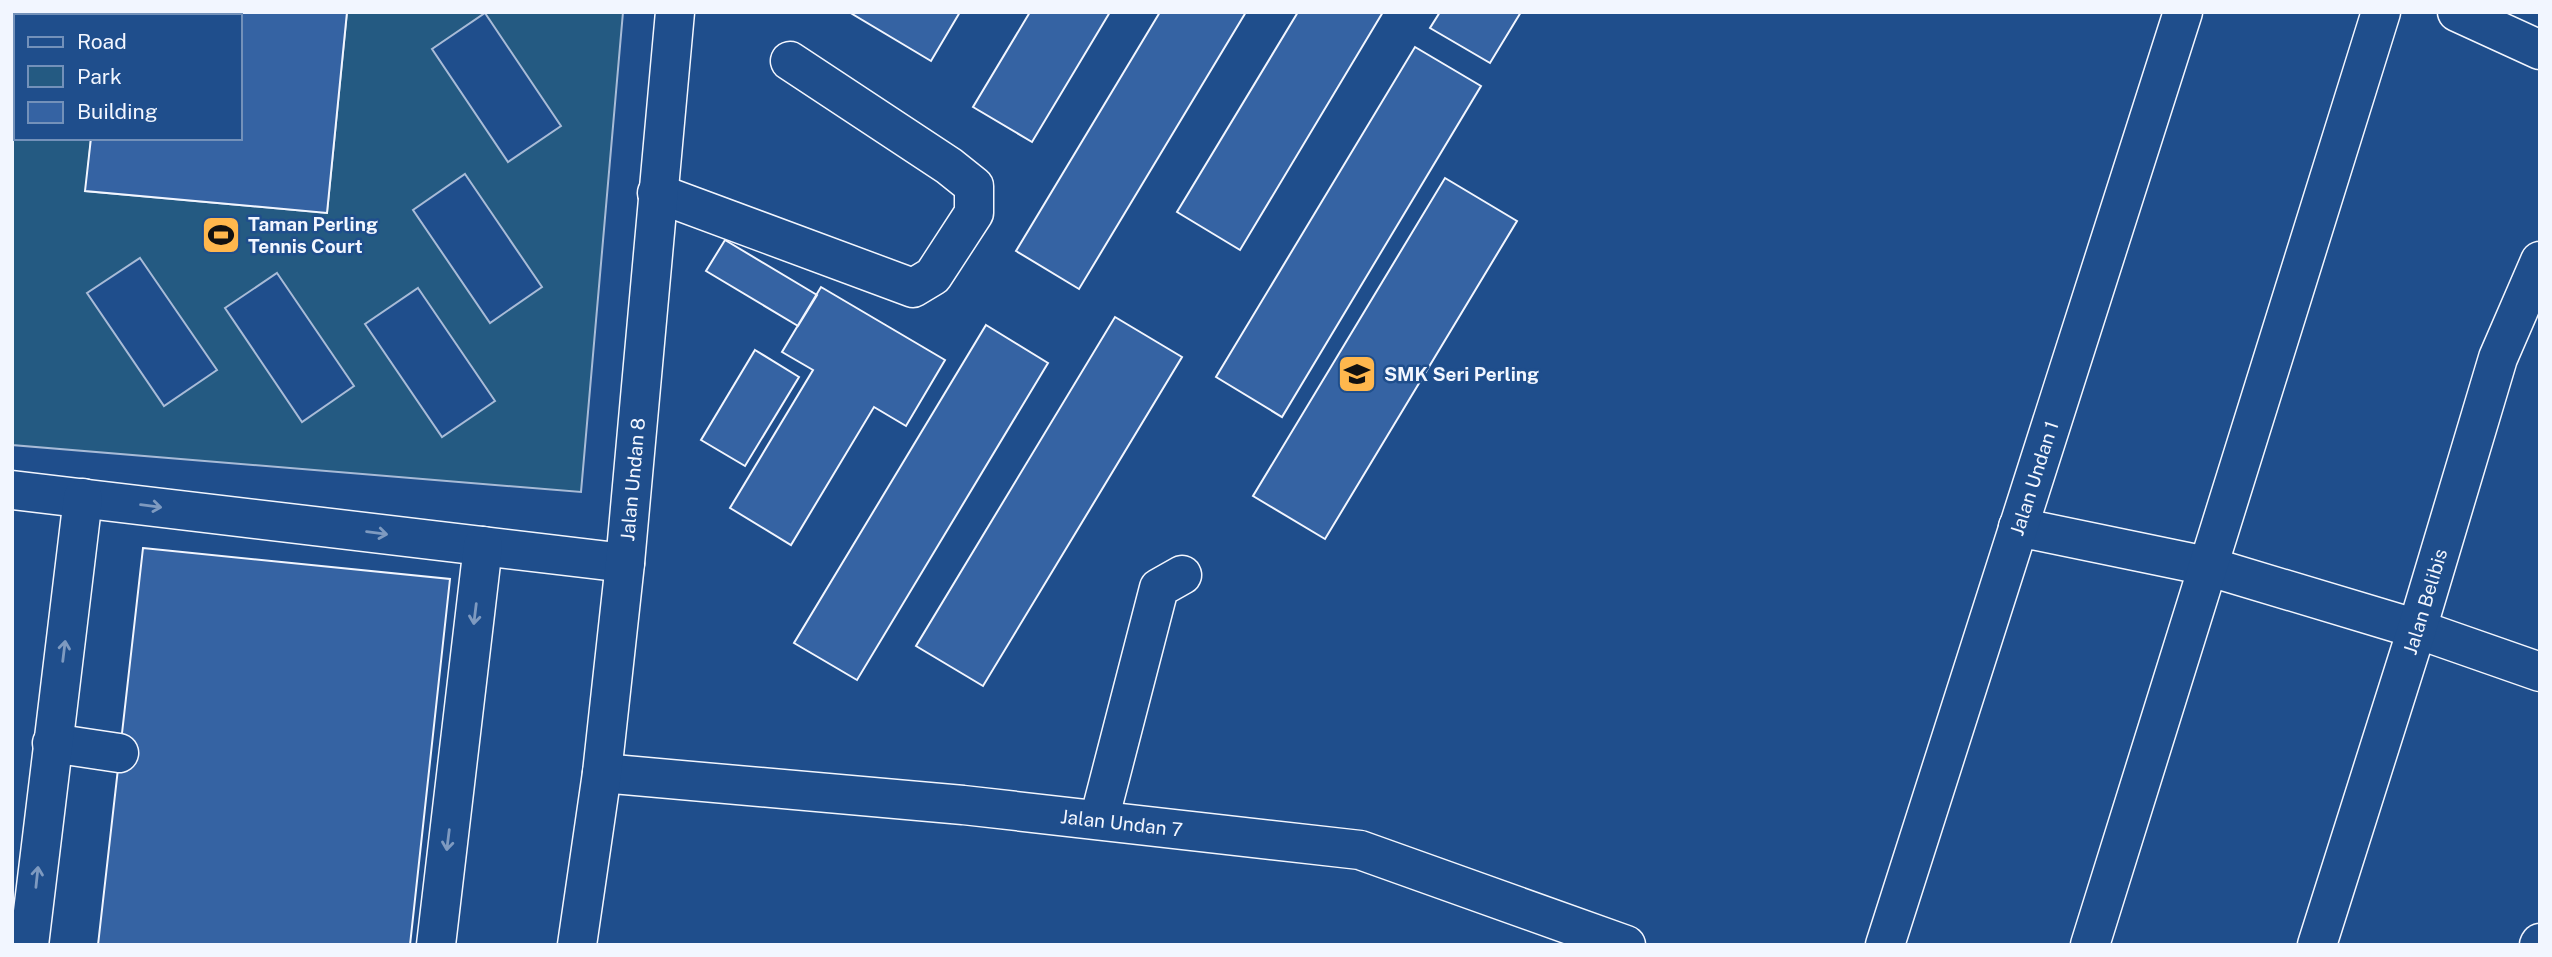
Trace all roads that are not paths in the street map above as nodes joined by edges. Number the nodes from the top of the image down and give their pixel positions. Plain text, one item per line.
1 (674, 12) edge
2 (2183, 12) edge
3 (2381, 12) edge
4 (2457, 12) edge
5 (2540, 50) edge
6 (790, 61) dead end
7 (657, 193) junction
8 (2540, 261) edge
9 (12, 490) edge
10 (83, 498) junction
11 (2018, 527) junction
12 (483, 546) junction
13 (625, 563) junction
14 (2207, 566) junction
15 (1182, 575) dead end
16 (2417, 629) junction
17 (2540, 672) edge
18 (52, 743) junction
19 (119, 753) dead end
20 (602, 773) junction
21 (1099, 820) junction
22 (29, 945) edge
23 (436, 945) edge
24 (577, 945) edge
25 (1626, 945) edge
26 (1885, 945) edge
27 (2090, 945) edge
28 (2317, 945) edge

1 - 7 street, Jalan Undan 8
2 - 11 street, Jalan Undan 1
3 - 14 street
4 - 5 street
6 - 7 street
7 - 13 street, Jalan Undan 8
8 - 16 street, Jalan Belibis
9 - 10 street
10 -> 12 street
18 -> 10 street
11 - 14 street
11 - 26 street, Jalan Undan 1
12 - 13 street
12 -> 23 street
13 - 20 street, Jalan Undan 8
14 - 16 street
14 - 27 street
15 - 21 street
16 - 17 street
16 - 28 street, Jalan Belibis
18 - 19 street
22 -> 18 street
20 - 21 street, Jalan Undan 7
20 - 24 street, Jalan Undan 8
21 - 25 street, Jalan Undan 7

